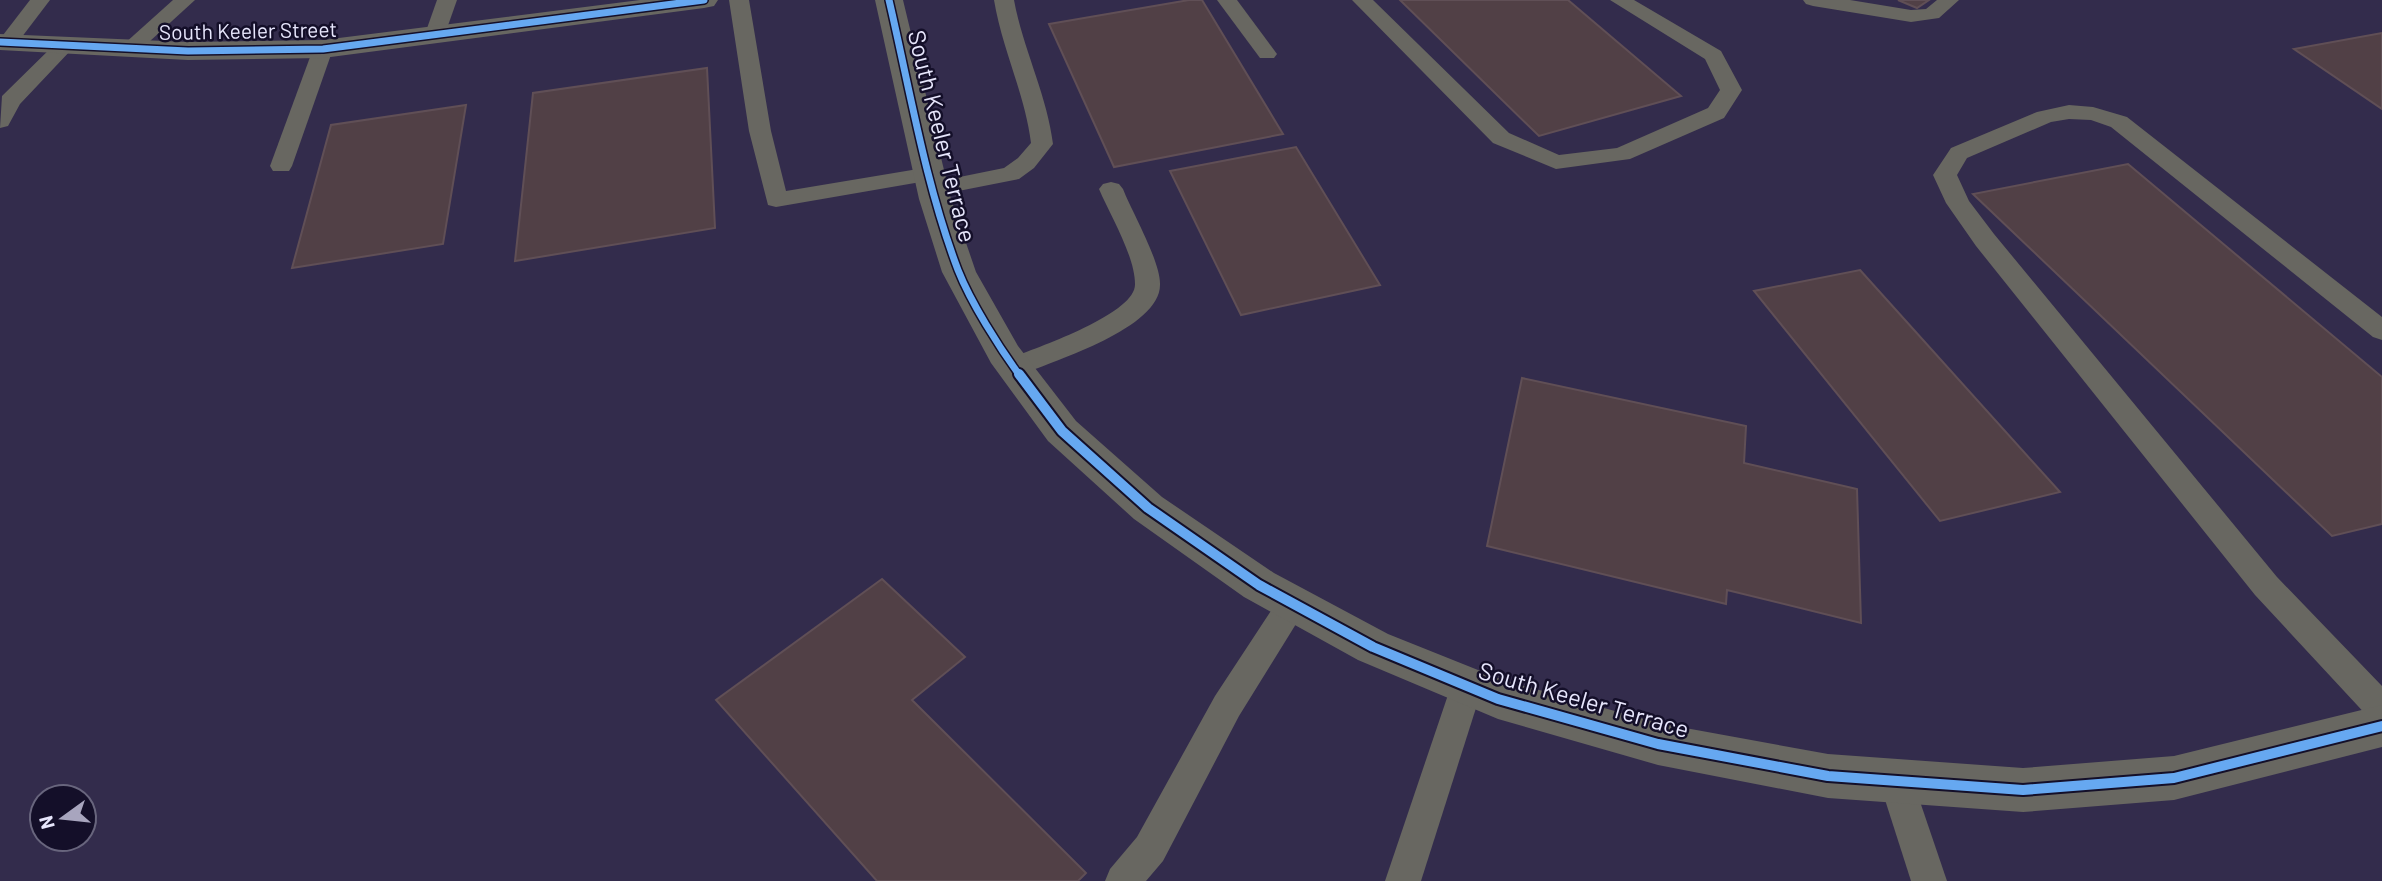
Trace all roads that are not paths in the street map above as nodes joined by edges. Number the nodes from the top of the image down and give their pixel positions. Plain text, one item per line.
1 (40, 0) edge
2 (186, 0) edge
3 (447, 0) edge
4 (705, 0) edge
5 (739, 0) edge
6 (889, 0) edge
7 (1004, 0) edge
8 (1227, 0) edge
9 (1362, 0) edge
10 (1620, 0) edge
11 (1813, 0) edge
12 (1949, 0) edge
13 (617, 6) edge
14 (435, 34) junction
15 (4, 42) edge
16 (65, 45) junction
17 (131, 48) junction
18 (323, 49) junction
19 (1267, 54) dead end
20 (0, 121) edge
21 (281, 166) dead end
22 (932, 182) junction
23 (1111, 189) dead end
24 (2382, 331) edge
25 (1014, 367) junction
26 (1293, 603) junction
27 (1467, 686) junction
28 (2382, 709) edge
29 (2382, 726) edge
30 (1896, 781) junction
31 (1123, 881) edge
32 (1402, 881) edge
33 (1929, 881) edge

1 - 15 lane
2 - 17 lane
3 - 14 lane
4 - 13 street, South Keeler Street
5 - 22 lane
6 - 22 street, South Keeler Terrace
7 - 22 lane
8 - 19 lane
9 - 10 lane
11 - 12 lane
13 - 14 street, South Keeler Street
14 - 18 street, South Keeler Street
15 - 16 street, South Keeler Street
16 - 17 street, South Keeler Street
16 - 20 lane
17 - 18 street, South Keeler Street
18 - 21 lane
22 - 25 street, South Keeler Terrace
23 - 25 lane
24 - 28 lane
25 - 26 street, South Keeler Terrace
26 - 27 street, South Keeler Terrace
26 - 31 lane
27 - 30 street, South Keeler Terrace
27 - 32 lane
29 - 30 street, South Keeler Terrace
30 - 33 lane

